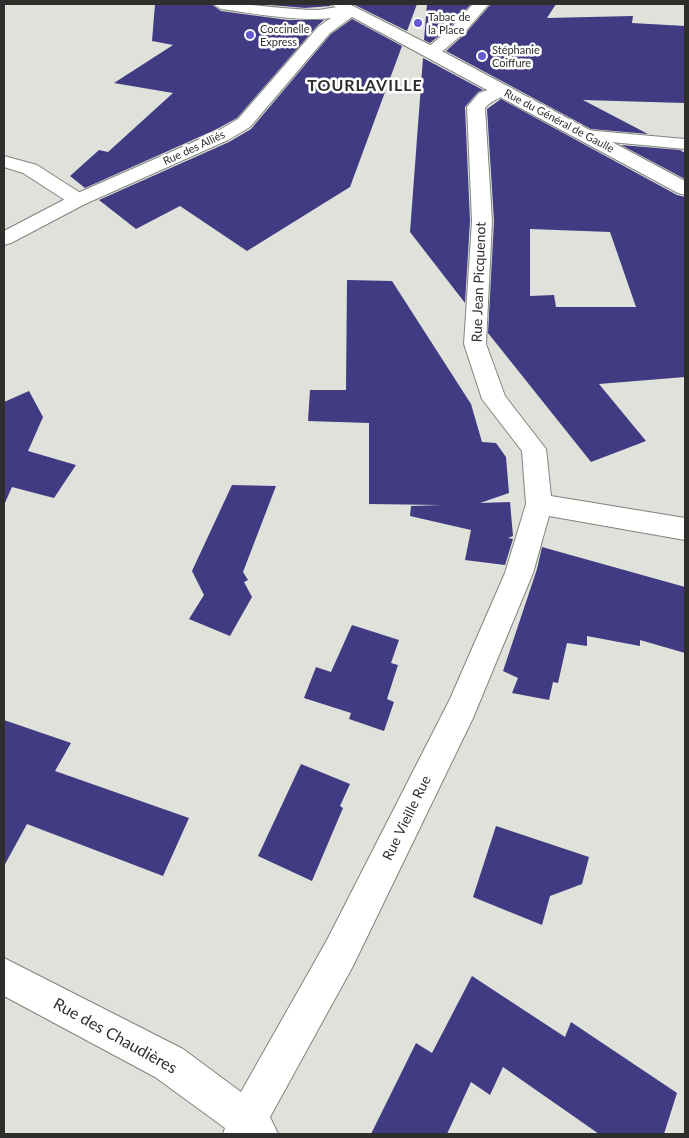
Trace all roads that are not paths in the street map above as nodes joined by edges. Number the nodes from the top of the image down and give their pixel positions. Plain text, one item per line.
1 (221, 4) edge
2 (481, 4) edge
3 (344, 7) edge
4 (432, 52) junction
5 (502, 90) junction
6 (585, 135) junction
7 (685, 144) edge
8 (4, 161) edge
9 (685, 189) edge
10 (78, 200) junction
11 (4, 239) edge
12 (540, 504) junction
13 (685, 529) edge
14 (4, 976) edge
15 (249, 1129) edge

1 - 3 street
2 - 4 street
3 - 4 street, Rue du Général de Gaulle
3 - 10 street, Rue des Alliés
4 - 5 street, Rue du Général de Gaulle
5 - 6 street, Rue du Général de Gaulle
5 - 12 street, Rue Jean Picquenot
6 - 7 street
6 - 9 street, Rue du Général de Gaulle
8 - 10 street
10 - 11 street, Rue des Alliés
12 - 13 street
12 - 15 street, Rue Vieille Rue
14 - 15 street, Rue des Chaudières

